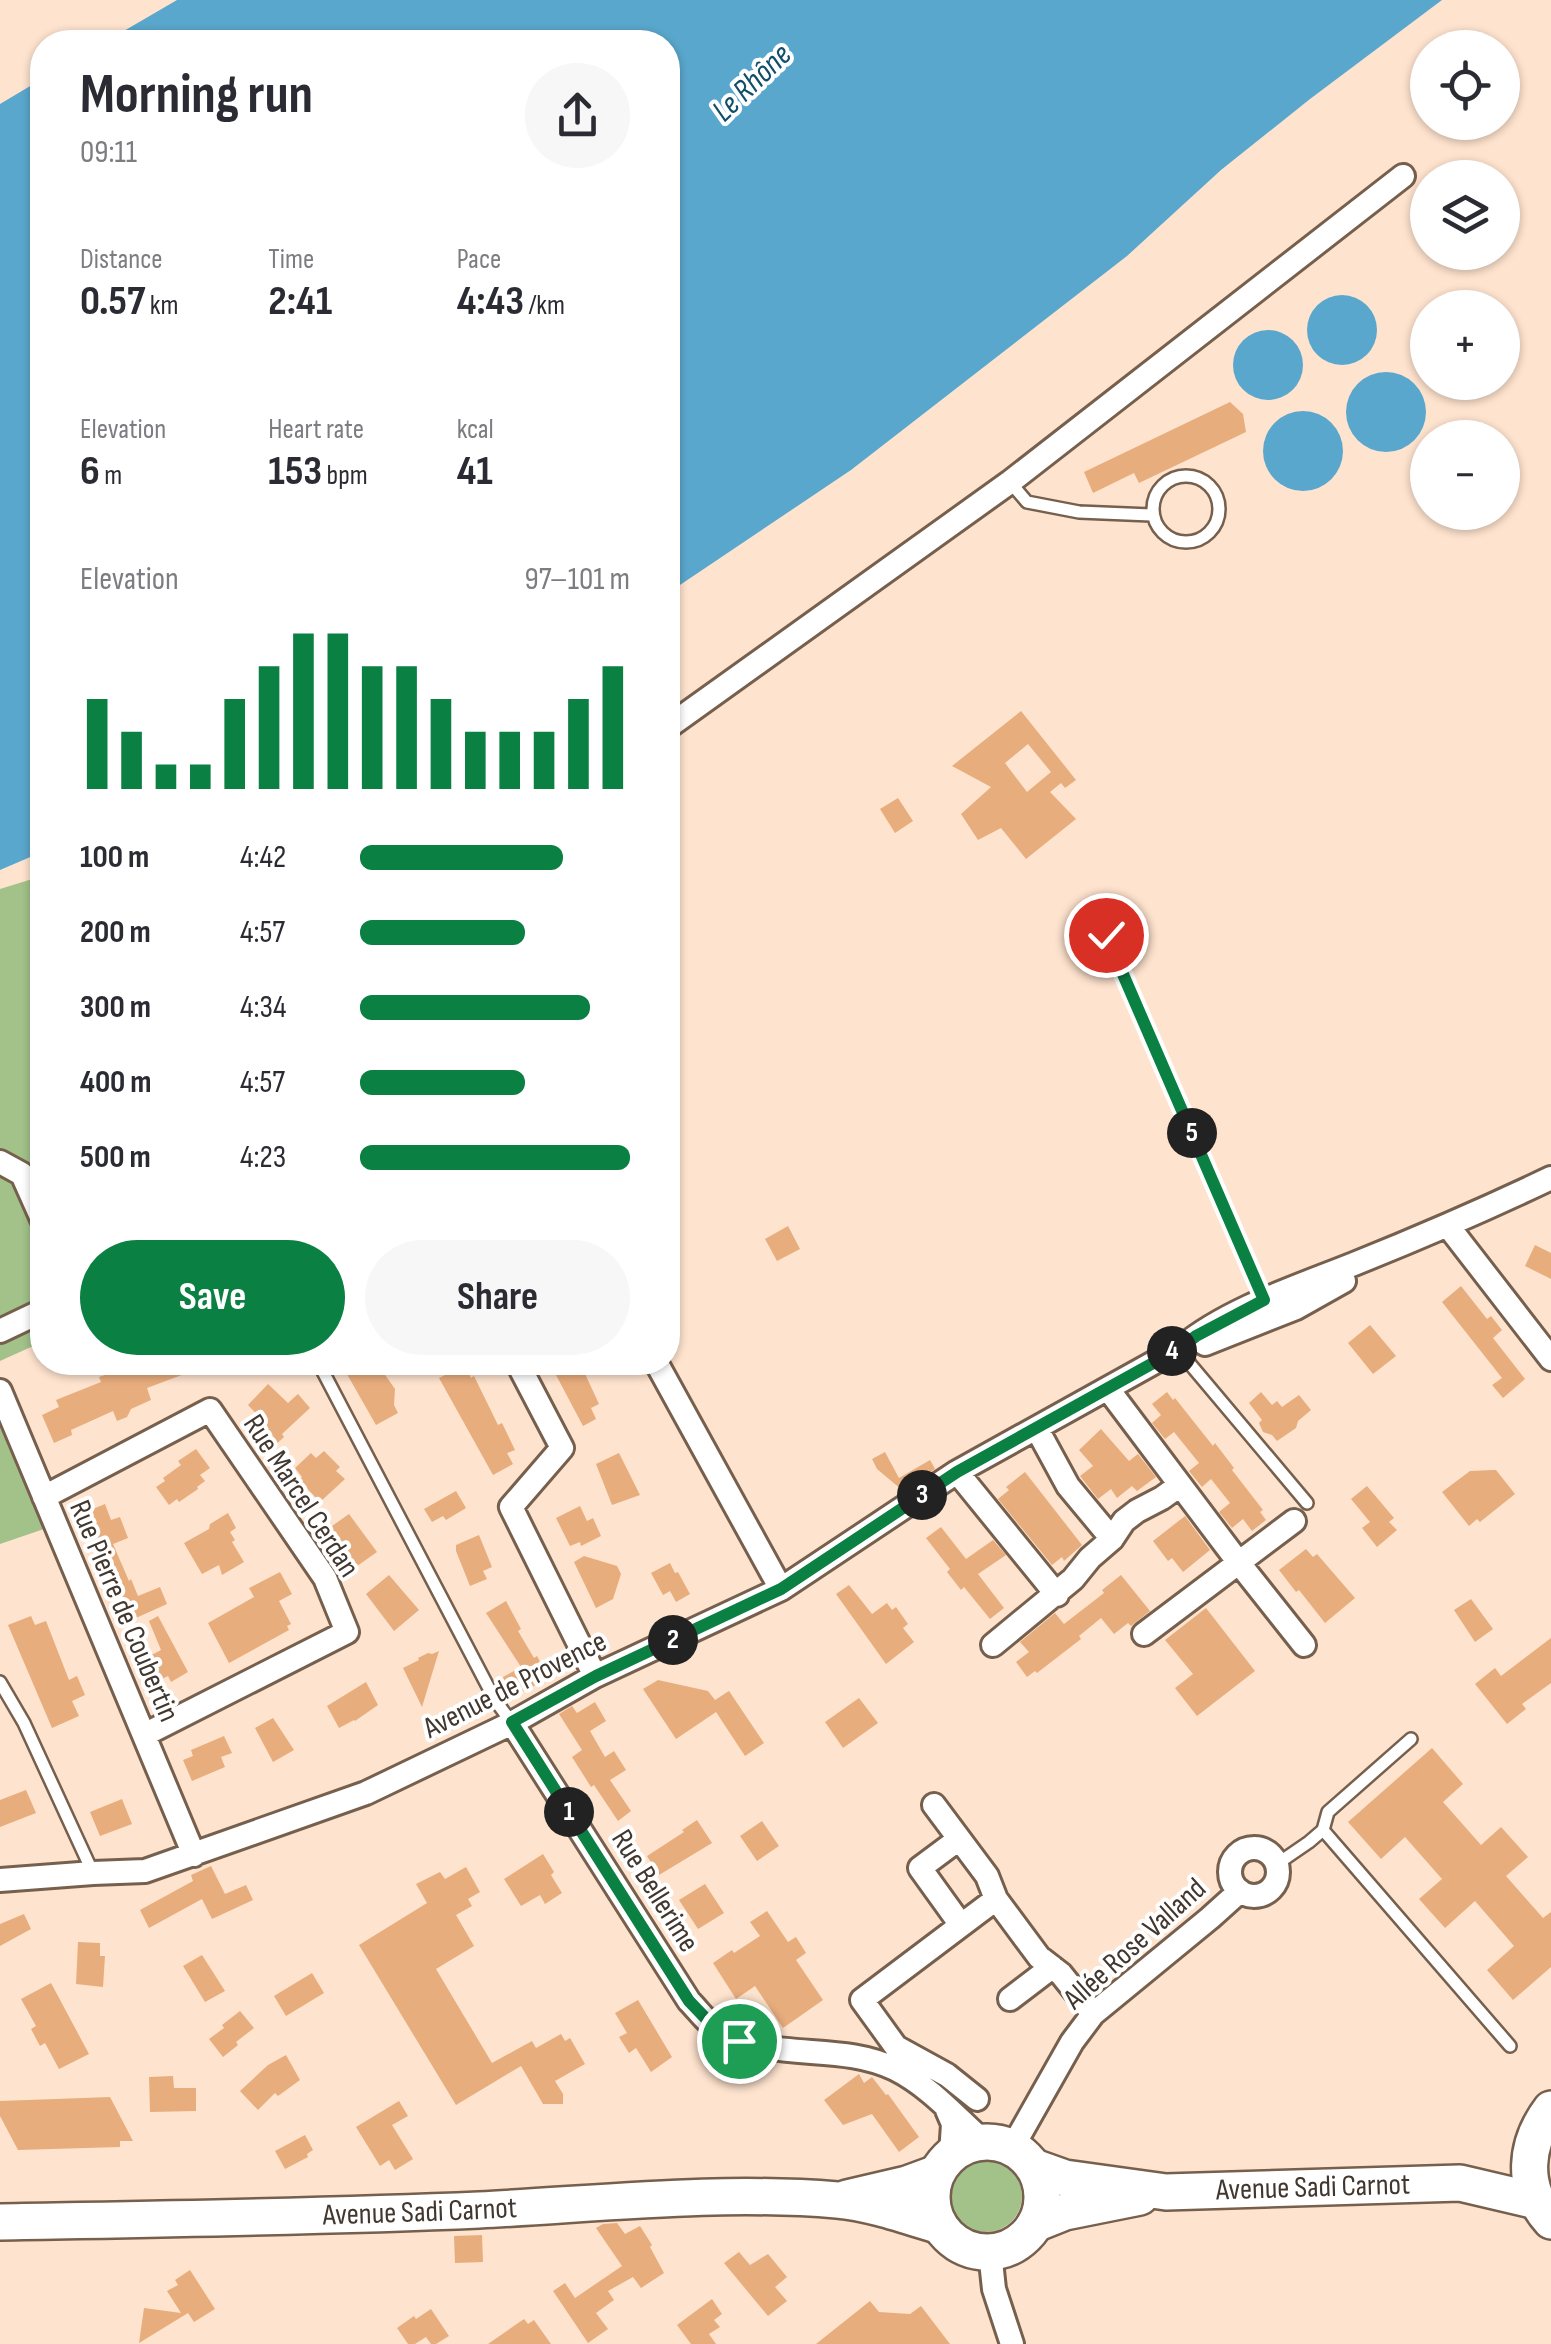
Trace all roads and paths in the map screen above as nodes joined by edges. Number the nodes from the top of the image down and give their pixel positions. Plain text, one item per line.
1 (1403, 176) dead end
2 (1010, 482) junction
3 (1151, 515) junction
4 (680, 719) edge
5 (1095, 912) dead end
6 (0, 1162) edge
7 (1551, 1178) edge
8 (30, 1192) edge
9 (1448, 1226) junction
10 (1400, 1246) junction
11 (1264, 1300) junction
12 (30, 1317) edge
13 (0, 1331) edge
14 (1178, 1348) junction
15 (1551, 1359) edge
16 (325, 1375) edge
17 (523, 1375) edge
18 (663, 1375) edge
19 (1108, 1388) junction
20 (0, 1391) edge
21 (1037, 1429) junction
22 (957, 1472) junction
23 (1180, 1484) junction
24 (44, 1497) junction
25 (1301, 1512) joint
26 (1112, 1539) junction
27 (1239, 1563) junction
28 (781, 1589) junction
29 (1057, 1595) junction
30 (1144, 1634) dead end
31 (994, 1645) dead end
32 (1304, 1645) dead end
33 (596, 1676) junction
34 (0, 1682) edge
35 (512, 1722) junction
36 (144, 1736) junction
37 (1411, 1739) dead end
38 (934, 1805) dead end
39 (1323, 1830) junction
40 (959, 1838) junction
41 (194, 1855) junction
42 (1276, 1864) junction
43 (94, 1873) junction
44 (0, 1880) edge
45 (1240, 1890) junction
46 (996, 1899) junction
47 (961, 1925) junction
48 (1052, 1967) junction
49 (1010, 1999) dead end
50 (1093, 2014) junction
51 (1510, 2046) dead end
52 (977, 2099) dead end
53 (1551, 2108) edge
54 (1531, 2146) junction
55 (984, 2157) junction
56 (1460, 2183) junction
57 (1166, 2192) junction
58 (840, 2200) junction
59 (1544, 2211) edge
60 (0, 2222) edge
61 (1036, 2224) junction
62 (940, 2226) junction
63 (990, 2252) junction
64 (1012, 2344) edge

1 - 2 street
2 - 3 lane
2 - 4 street
3 - 3 lane
5 - 11 lane
6 - 8 street
7 - 9 street
9 - 10 street
9 - 15 street
10 - 11 street
10 - 14 street
11 - 14 street
12 - 13 street
14 - 19 street, Avenue de Provence
14 - 25 lane
16 - 35 lane
17 - 33 street
18 - 28 street
19 - 21 street, Avenue de Provence
19 - 23 street
20 - 24 street, Rue Pierre de Coubertin
21 - 22 street, Avenue de Provence
21 - 26 street
22 - 28 street, Avenue de Provence
22 - 29 street
23 - 26 street
23 - 27 street
24 - 36 street, Rue Pierre de Coubertin
24 - 36 street, Rue Marcel Cerdan
25 - 27 street
26 - 29 street
27 - 30 street
27 - 32 street
28 - 33 street, Avenue de Provence
29 - 31 street
33 - 35 street, Avenue de Provence
34 - 43 lane
35 - 41 street, Avenue de Provence
35 - 55 street, Rue Bellerime
36 - 41 street, Rue Pierre de Coubertin
37 - 39 lane
38 - 40 street
39 - 42 lane
39 - 51 lane
40 - 46 street
40 - 47 street
41 - 43 street, Avenue de Provence
42 - 45 street, Allée Rose Valland
42 - 45 street, Allée Rose Valland
43 - 44 street, Avenue de Provence
45 - 50 street, Allée Rose Valland
46 - 47 street
46 - 48 street
47 - 52 street
48 - 49 street
48 - 50 street
50 - 55 street, Allée Rose Valland
53 - 54 main road
54 - 56 main road, Avenue Sadi Carnot
54 - 59 main road
55 - 57 main road, Avenue Sadi Carnot
55 - 58 main road, Avenue Sadi Carnot
55 - 61 main road
55 - 62 main road
56 - 57 main road, Avenue Sadi Carnot
56 - 59 main road, Avenue Sadi Carnot
57 - 61 main road, Avenue Sadi Carnot
58 - 60 main road, Avenue Sadi Carnot
58 - 62 main road, Avenue Sadi Carnot
61 - 63 main road
62 - 63 main road
63 - 64 street

